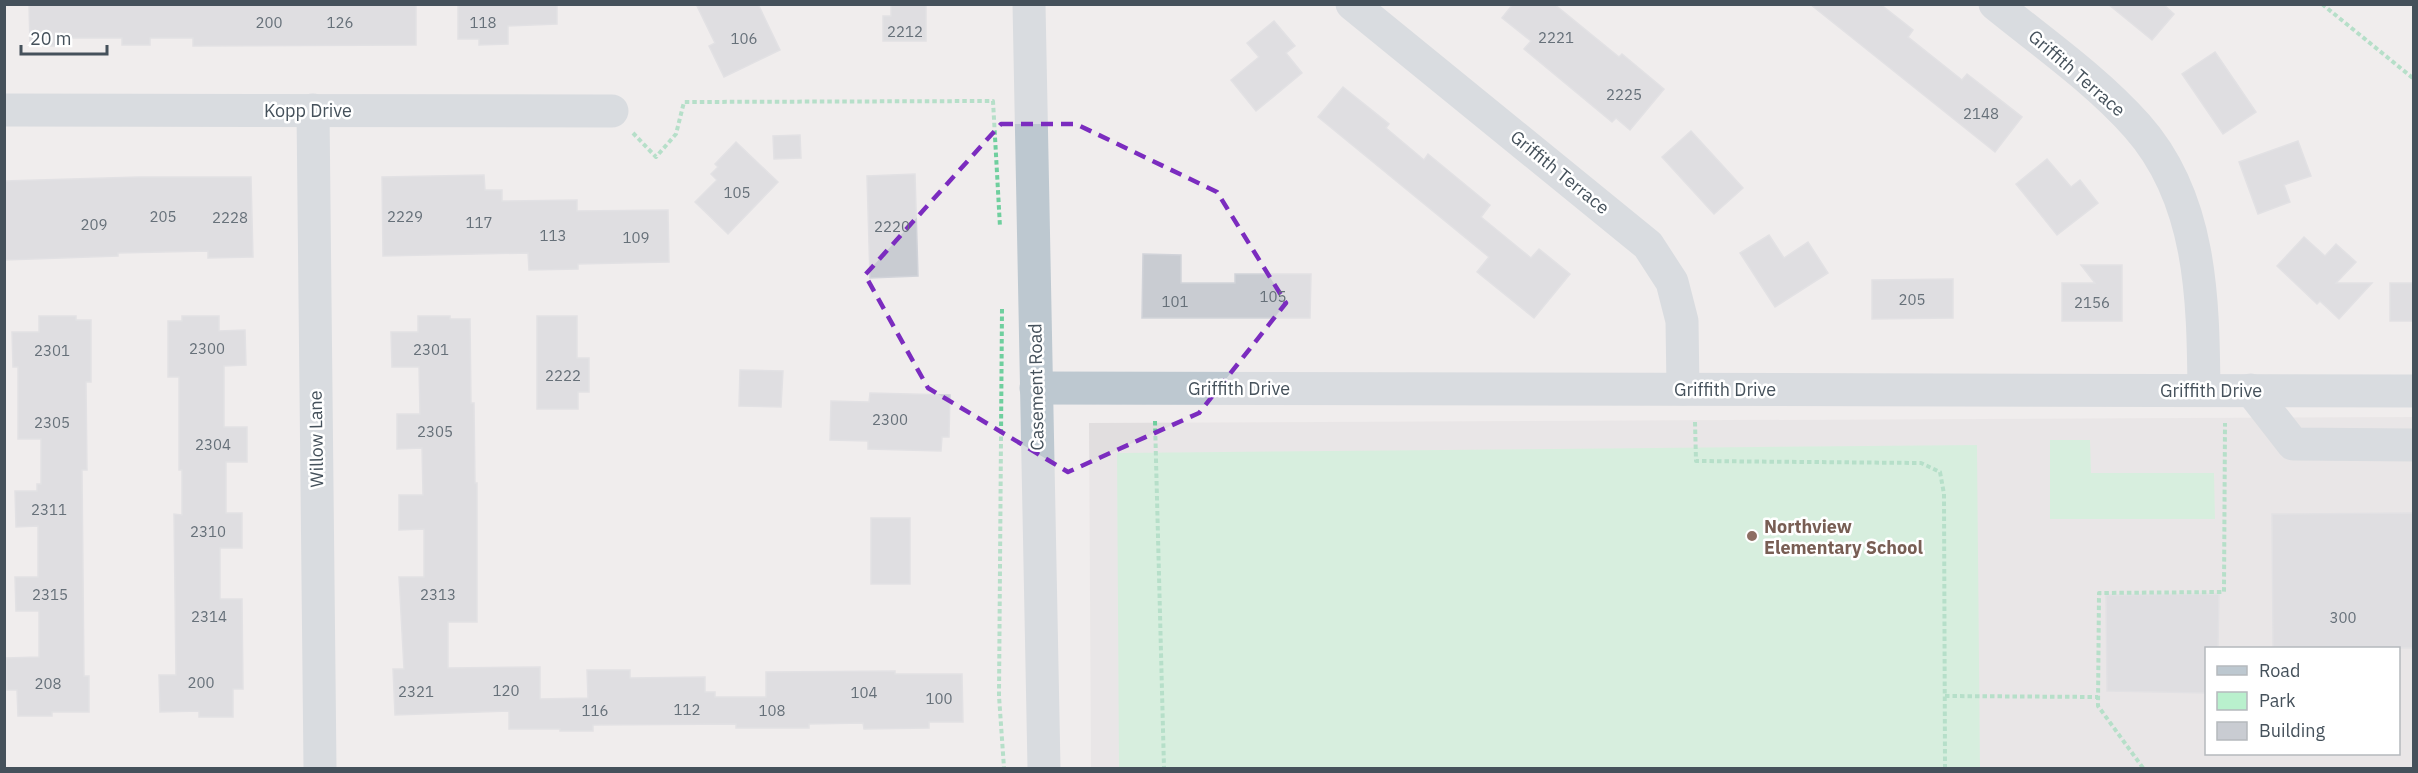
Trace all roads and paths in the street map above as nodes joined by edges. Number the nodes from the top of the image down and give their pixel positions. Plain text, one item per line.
1 (1029, 4) edge
2 (1352, 4) edge
3 (1995, 4) edge
4 (2322, 4) edge
5 (2414, 79) edge
6 (4, 110) edge
7 (313, 110) junction
8 (612, 111) joint
9 (1000, 239) dead end
10 (1002, 308) dead end
11 (1036, 388) junction
12 (1683, 389) junction
13 (2204, 390) junction
14 (2251, 390) junction
15 (2414, 391) edge
16 (1155, 421) dead end
17 (1695, 422) dead end
18 (2225, 423) dead end
19 (2414, 445) edge
20 (1945, 696) junction
21 (2098, 697) junction
22 (320, 768) edge
23 (1004, 768) edge
24 (1044, 768) edge
25 (1164, 768) edge
26 (1946, 768) edge
27 (2143, 768) edge

1 - 11 street, Casement Road
2 - 12 street, Griffith Terrace
3 - 13 street, Griffith Terrace
4 - 5 path
6 - 7 street, Kopp Drive
7 - 8 street, Kopp Drive
7 - 22 street, Willow Lane
8 - 9 path
10 - 23 path
11 - 12 street, Griffith Drive
11 - 24 street, Casement Road
12 - 13 street, Griffith Drive
13 - 14 street, Griffith Drive
14 - 15 street, Griffith Drive
14 - 19 street
16 - 25 path
17 - 20 path
18 - 21 path
20 - 21 path
20 - 26 path
21 - 27 path

